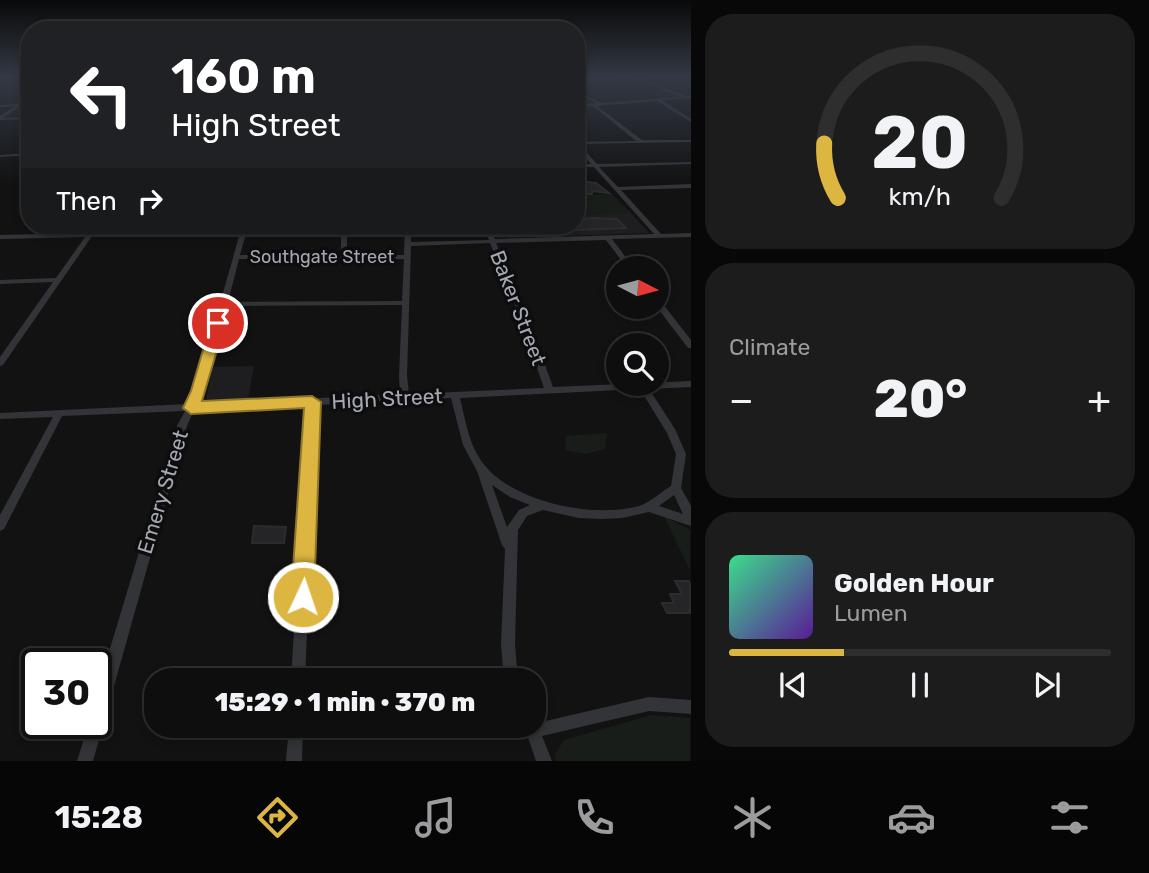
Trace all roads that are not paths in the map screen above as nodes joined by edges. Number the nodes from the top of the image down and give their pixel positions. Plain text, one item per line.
1 (604, 113) edge
2 (21, 118) edge
3 (0, 119) edge
4 (691, 141) edge
5 (641, 142) junction
6 (585, 144) edge
7 (585, 153) edge
8 (21, 155) edge
9 (0, 156) edge
10 (691, 163) edge
11 (596, 165) junction
12 (585, 166) edge
13 (691, 186) edge
14 (616, 189) junction
15 (60, 235) edge
16 (89, 235) edge
17 (243, 235) edge
18 (344, 235) edge
19 (408, 235) edge
20 (490, 235) edge
21 (691, 235) edge
22 (659, 236) junction
23 (0, 237) edge
24 (608, 238) junction
25 (493, 242) junction
26 (407, 244) junction
27 (622, 256) edge
28 (237, 257) junction
29 (344, 257) junction
30 (407, 257) junction
31 (59, 279) junction
32 (0, 282) edge
33 (405, 303) junction
34 (224, 304) junction
35 (669, 318) edge
36 (691, 346) edge
37 (0, 363) edge
38 (691, 384) edge
39 (669, 385) edge
40 (606, 388) edge
41 (550, 390) junction
42 (455, 395) junction
43 (649, 396) edge
44 (405, 398) junction
45 (312, 402) junction
46 (191, 408) junction
47 (59, 414) junction
48 (0, 416) edge
49 (473, 455) junction
50 (676, 488) junction
51 (543, 505) junction
52 (649, 507) junction
53 (691, 519) edge
54 (0, 526) edge
55 (509, 549) junction
56 (112, 666) edge
57 (299, 668) edge
58 (510, 668) edge
59 (691, 707) edge
60 (546, 726) edge
61 (295, 738) edge
62 (535, 738) edge
63 (91, 739) edge
64 (85, 761) edge
65 (294, 761) edge
66 (544, 761) edge

1 - 5 street
2 - 3 street
4 - 5 street
5 - 6 street
7 - 11 street
8 - 9 street
10 - 11 street
11 - 12 street
11 - 14 street
13 - 14 street
14 - 22 street
15 - 23 street
16 - 31 street
17 - 28 street, Emery Street
18 - 29 street
19 - 26 street
20 - 25 street, Baker Street
21 - 22 street
22 - 24 street
24 - 25 street
24 - 27 street
25 - 26 street
25 - 41 street, Baker Street
26 - 30 street
28 - 29 street, Southgate Street
28 - 34 street, Emery Street
29 - 30 street, Southgate Street
30 - 33 street
31 - 32 street
31 - 37 street
33 - 34 street
33 - 44 street
34 - 46 street, Emery Street
35 - 36 street
38 - 39 street, High Street
40 - 41 street, High Street
41 - 42 street, High Street
42 - 44 street, High Street
42 - 49 street
43 - 50 street
44 - 45 street, High Street
45 - 46 street, High Street
45 - 57 street
46 - 47 street, High Street
46 - 56 street, Emery Street
47 - 48 street, High Street
47 - 54 street
49 - 51 street
49 - 55 street
50 - 52 street
50 - 53 street
51 - 52 street
51 - 55 street
52 - 53 street
55 - 58 street
59 - 60 street
61 - 65 street
62 - 66 street
63 - 64 street, Emery Street

